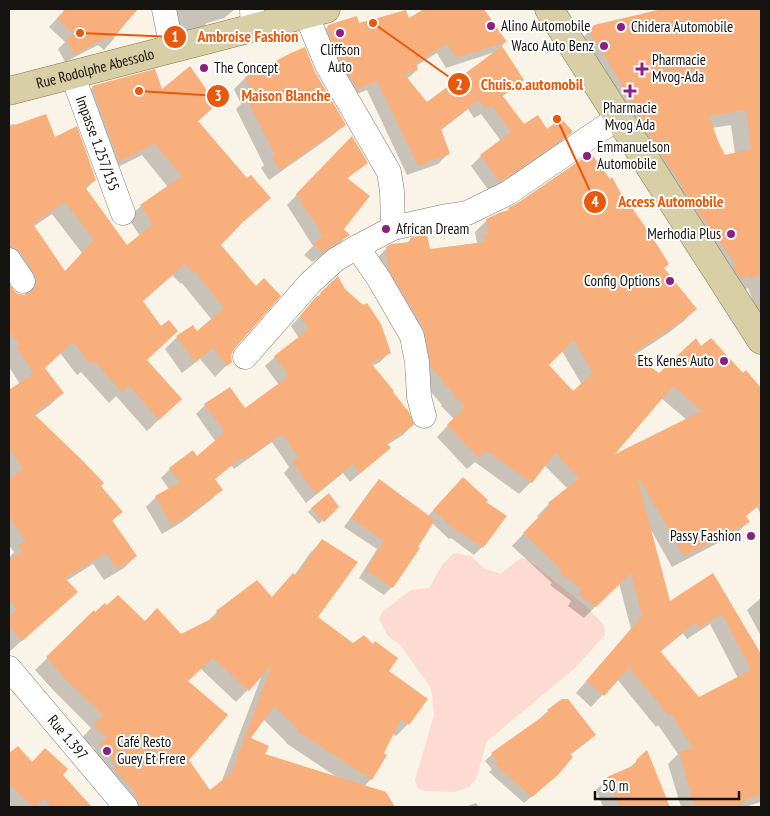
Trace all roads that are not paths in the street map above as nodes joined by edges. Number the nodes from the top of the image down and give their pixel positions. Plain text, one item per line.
1 (164, 9) edge
2 (549, 9) edge
3 (316, 12) edge
4 (252, 18) edge
5 (172, 49) junction
6 (72, 74) junction
7 (9, 91) edge
8 (619, 117) junction
9 (123, 213) dead end
10 (393, 228) junction
11 (357, 247) junction
12 (9, 260) edge
13 (22, 281) dead end
14 (761, 340) edge
15 (245, 357) dead end
16 (424, 416) dead end
17 (9, 668) edge
18 (126, 807) edge

1 - 5 street
2 - 8 main road
3 - 4 main road, Rue Rodolphe Abessolo
3 - 10 street
4 - 5 main road, Rue Rodolphe Abessolo
5 - 6 main road, Rue Rodolphe Abessolo
6 - 7 main road, Rue Rodolphe Abessolo
6 - 9 street, Impasse 1.257/155
8 - 10 street
8 - 14 main road
10 - 11 street
11 - 15 street
11 - 16 street
12 - 13 street
17 - 18 street, Rue 1.397

